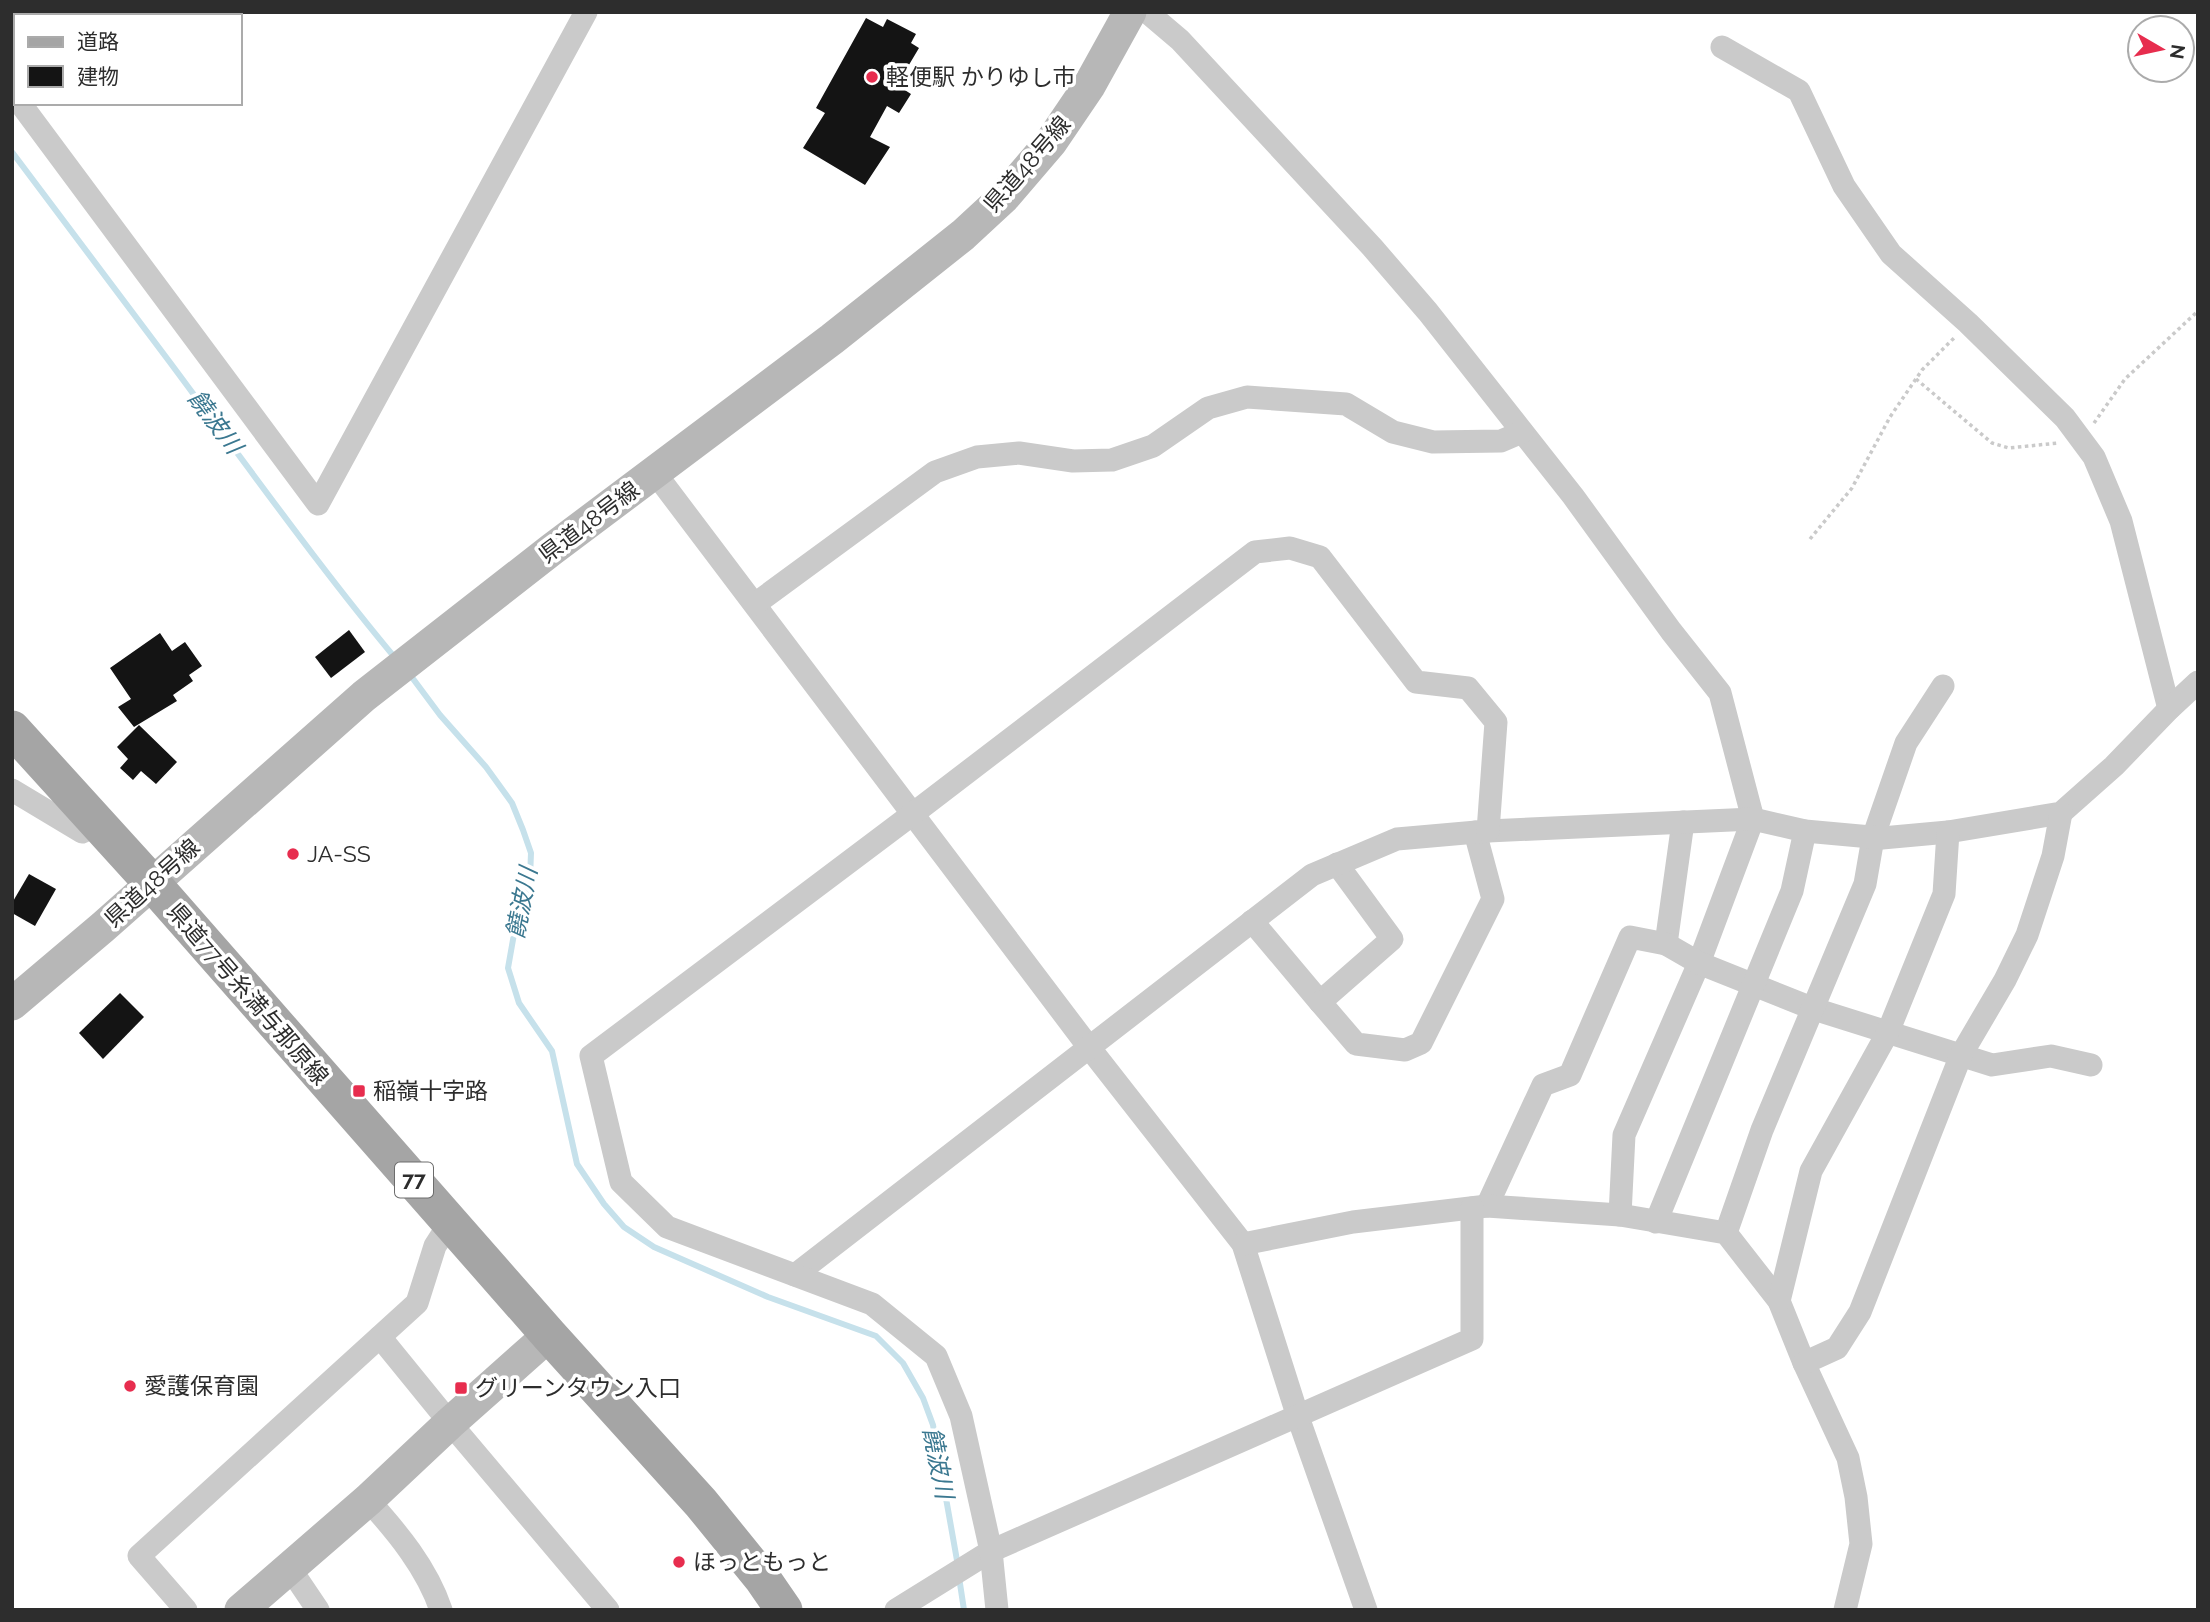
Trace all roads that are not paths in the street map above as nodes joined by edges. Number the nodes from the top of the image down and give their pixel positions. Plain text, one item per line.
1 (586, 12) edge
2 (1130, 12) edge
3 (1147, 12) edge
4 (1722, 47) dead end
5 (21, 105) edge
6 (1522, 432) junction
7 (655, 473) junction
8 (755, 604) junction
9 (2198, 682) edge
10 (1943, 686) dead end
11 (2169, 709) junction
12 (12, 729) edge
13 (12, 790) edge
14 (914, 813) junction
15 (2061, 813) junction
16 (1753, 819) junction
17 (1683, 822) junction
18 (99, 824) junction
19 (1481, 831) junction
20 (1805, 831) junction
21 (1948, 832) junction
22 (1874, 838) junction
23 (1337, 864) junction
24 (152, 883) junction
25 (1252, 921) junction
26 (1666, 944) junction
27 (1699, 963) junction
28 (1754, 984) junction
29 (1320, 1002) junction
30 (12, 1004) edge
31 (1814, 1009) junction
32 (1888, 1032) junction
33 (1088, 1046) junction
34 (1961, 1055) junction
35 (2091, 1065) dead end
36 (1479, 1207) junction
37 (1620, 1214) junction
38 (451, 1221) junction
39 (1656, 1222) junction
40 (1726, 1233) junction
41 (1243, 1244) junction
42 (795, 1275) junction
43 (1779, 1301) junction
44 (549, 1335) junction
45 (380, 1337) junction
46 (1804, 1363) junction
47 (1298, 1417) junction
48 (450, 1423) junction
49 (369, 1500) junction
50 (991, 1551) junction
51 (289, 1567) junction
52 (186, 1610) edge
53 (241, 1610) edge
54 (318, 1610) edge
55 (441, 1610) edge
56 (608, 1610) edge
57 (784, 1610) edge
58 (896, 1610) edge
59 (997, 1610) edge
60 (1366, 1610) edge
61 (1845, 1610) edge

1 - 5 street
2 - 7 main road, 県道48号線
3 - 6 street
4 - 11 street
6 - 8 street
6 - 16 street
7 - 8 street
7 - 24 main road, 県道48号線
8 - 14 street
9 - 11 street
10 - 22 street
11 - 15 street
12 - 18 main road, 県道77号糸満与那原線 / 77
13 - 18 street
14 - 19 street
14 - 33 street
14 - 42 street
15 - 21 street
15 - 34 street
16 - 17 street
16 - 20 street
16 - 27 street
17 - 19 street
17 - 26 street
18 - 24 main road, 県道77号糸満与那原線 / 77
19 - 23 street
19 - 29 street
20 - 22 street
20 - 28 street
21 - 22 street
21 - 32 street
22 - 31 street
23 - 25 street
23 - 29 street
24 - 30 main road, 県道48号線
24 - 38 main road, 県道77号糸満与那原線 / 77
25 - 29 street
25 - 33 street
26 - 27 street
26 - 36 street
27 - 28 street
27 - 37 street
28 - 31 street
28 - 39 street
31 - 32 street
31 - 40 street
32 - 34 street
32 - 43 street
33 - 41 street
33 - 42 street
34 - 35 street
34 - 46 street
36 - 37 street
36 - 41 street
36 - 47 street
37 - 39 street
38 - 44 main road, 県道77号糸満与那原線 / 77
38 - 45 street
39 - 40 street
40 - 43 street
41 - 47 street
42 - 50 street
43 - 46 street
44 - 48 main road
44 - 57 main road, 県道77号糸満与那原線 / 77
45 - 48 street
45 - 52 street
46 - 61 street
47 - 50 street
47 - 60 street
48 - 49 main road
48 - 56 street
49 - 51 main road
49 - 55 street
50 - 58 street
50 - 59 street
51 - 53 main road
51 - 54 street

